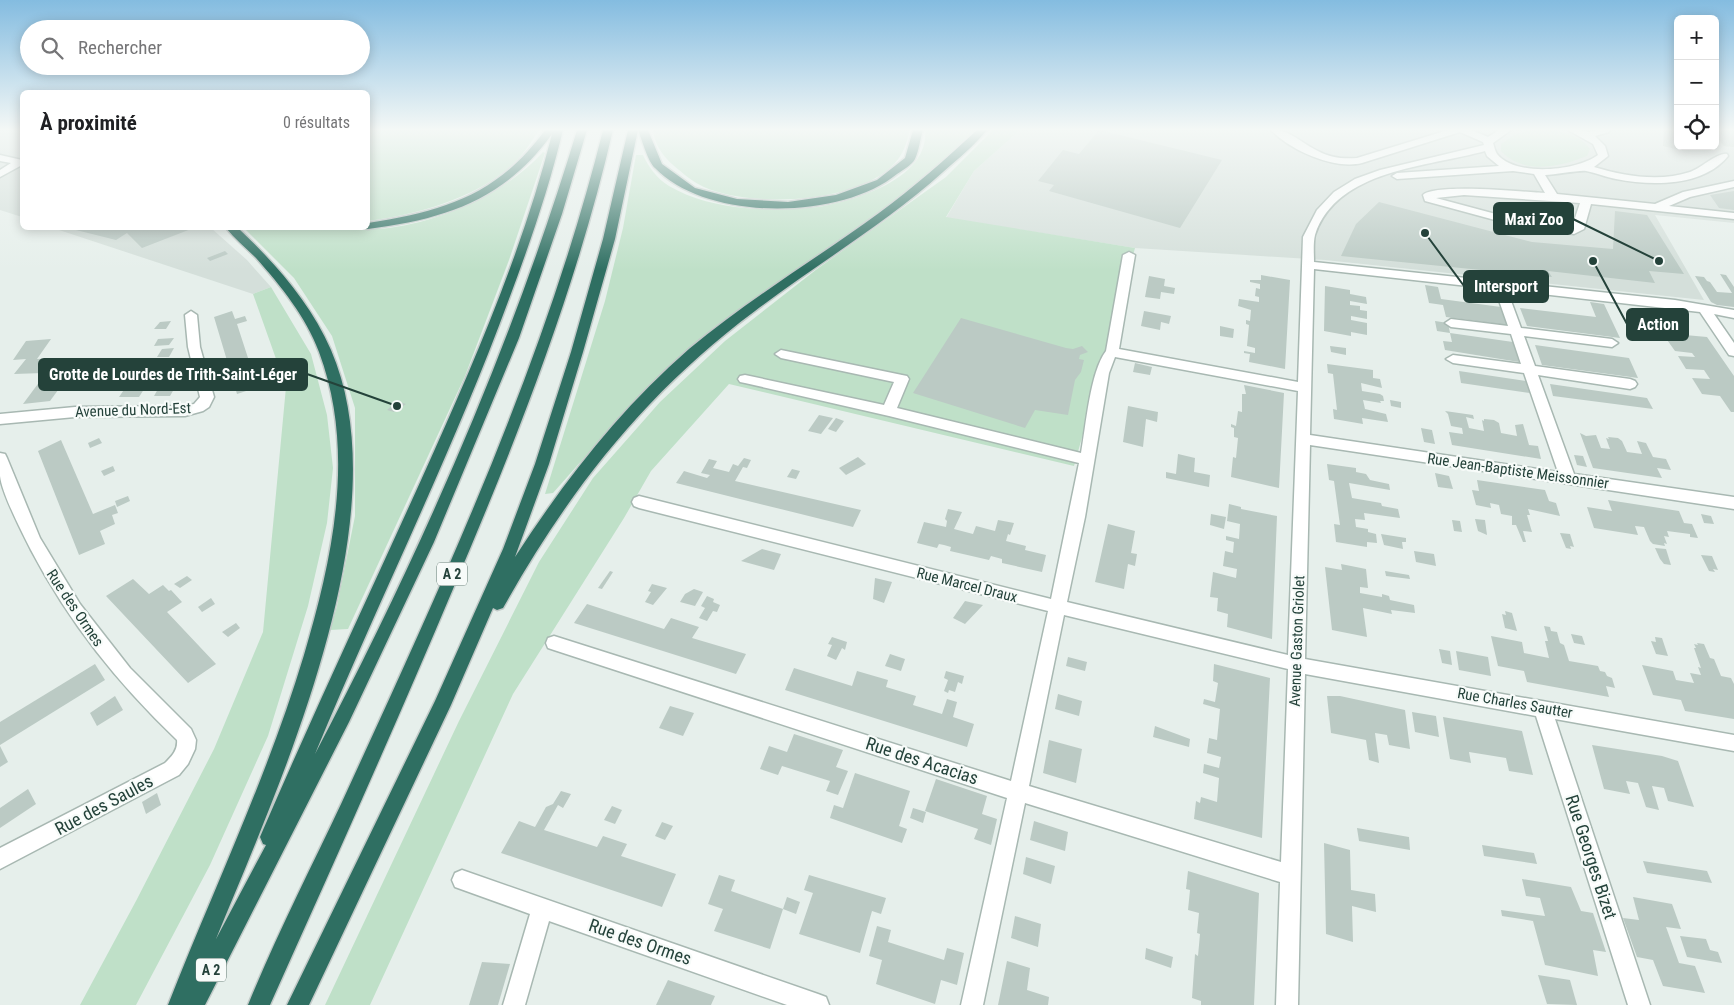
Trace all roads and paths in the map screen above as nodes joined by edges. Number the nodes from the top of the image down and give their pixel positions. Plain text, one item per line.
1 (506, 177) edge
2 (545, 177) edge
3 (569, 177) edge
4 (597, 177) edge
5 (623, 177) edge
6 (670, 177) edge
7 (889, 177) edge
8 (930, 177) edge
9 (1374, 177) edge
10 (1405, 177) edge
11 (1540, 177) edge
12 (1618, 177) edge
13 (1680, 177) edge
14 (1367, 180) junction
15 (1734, 184) edge
16 (1553, 197) junction
17 (1586, 201) junction
18 (1657, 208) junction
19 (1734, 216) edge
20 (370, 226) edge
21 (234, 230) edge
22 (1129, 255) dead end
23 (1307, 271) junction
24 (1500, 286) junction
25 (1703, 308) junction
26 (1734, 314) edge
27 (192, 315) dead end
28 (1451, 323) dead end
29 (1516, 331) junction
30 (1612, 343) dead end
31 (1112, 352) junction
32 (1734, 352) edge
33 (781, 354) dead end
34 (1453, 359) dead end
35 (1530, 370) junction
36 (745, 379) dead end
37 (1630, 384) dead end
38 (1304, 388) junction
39 (889, 411) junction
40 (0, 419) edge
41 (1303, 439) junction
42 (0, 458) edge
43 (1087, 460) junction
44 (1568, 478) junction
45 (639, 502) dead end
46 (1734, 503) edge
47 (1058, 607) junction
48 (554, 643) dead end
49 (1296, 664) junction
50 (442, 705) junction
51 (1542, 708) junction
52 (184, 735) joint
53 (1734, 743) edge
54 (1018, 792) junction
55 (0, 860) edge
56 (1290, 876) junction
57 (462, 880) dead end
58 (542, 908) junction
59 (229, 935) junction
60 (179, 1005) edge
61 (193, 1005) edge
62 (259, 1005) edge
63 (298, 1005) edge
64 (514, 1005) edge
65 (818, 1005) edge
66 (972, 1005) edge
67 (1287, 1005) edge
68 (1639, 1005) edge

1 - 20 highway
2 - 59 highway
3 - 59 highway, A 2
4 - 62 highway, A 2
5 - 50 highway
6 - 7 highway
8 - 50 highway
9 - 14 street, Avenue Gaston Griolet
10 - 14 street
11 - 16 street
12 - 13 street
14 - 23 street, Avenue Gaston Griolet
15 - 18 street
16 - 17 street
16 - 17 street
17 - 18 street
18 - 19 street
21 - 60 highway
22 - 31 street
23 - 24 street
23 - 38 street, Avenue Gaston Griolet
24 - 25 street
24 - 29 street
25 - 26 street
25 - 32 street
27 - 40 street, Avenue du Nord-Est
28 - 29 street
29 - 30 street
29 - 35 street
31 - 38 street
31 - 43 street
33 - 39 street
34 - 35 street
35 - 37 street
35 - 44 street
36 - 39 street
38 - 41 street, Avenue Gaston Griolet
39 - 43 street
41 - 44 street, Rue Jean-Baptiste Meissonnier
41 - 49 street, Avenue Gaston Griolet
42 - 52 street, Rue des Ormes
43 - 47 street
44 - 46 street, Rue Jean-Baptiste Meissonnier
45 - 47 street, Rue Marcel Draux
47 - 49 street, Rue Marcel Draux
47 - 54 street
48 - 54 street, Rue des Acacias
49 - 51 street, Rue Charles Sautter
49 - 56 street, Avenue Gaston Griolet
50 - 63 highway
51 - 53 street, Rue Charles Sautter
51 - 68 street, Rue Georges Bizet
52 - 55 street, Rue des Saules
54 - 56 street, Rue des Acacias
54 - 66 street
56 - 67 street, Avenue Gaston Griolet
57 - 58 street, Rue des Ormes
58 - 64 street
58 - 65 street, Rue des Ormes
59 - 61 highway, A 2

